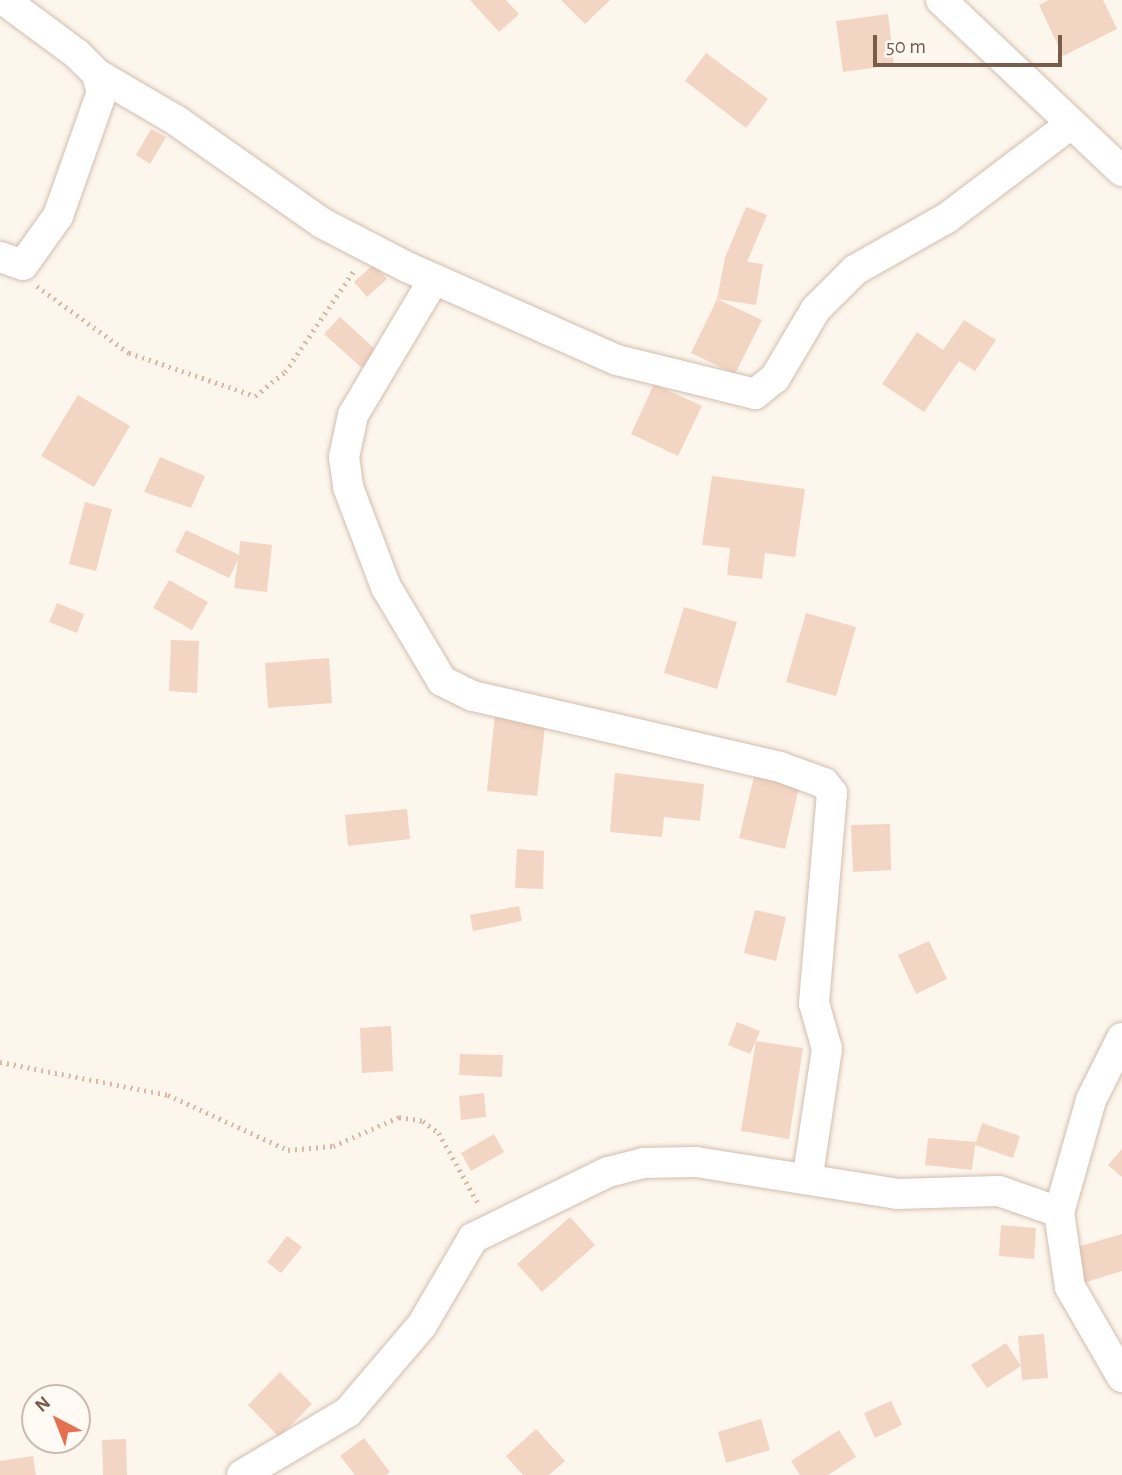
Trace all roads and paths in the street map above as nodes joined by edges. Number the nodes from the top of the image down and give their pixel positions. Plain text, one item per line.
1 (4, 0) edge
2 (941, 0) edge
3 (97, 74) junction
4 (1071, 124) junction
5 (1122, 171) edge
6 (371, 245) junction
7 (8, 262) edge
8 (434, 279) junction
9 (1122, 1038) edge
10 (0, 1062) edge
11 (808, 1175) junction
12 (1059, 1212) junction
13 (489, 1226) junction
14 (1122, 1377) edge
15 (287, 1466) edge
16 (242, 1475) edge

1 - 3 street
2 - 4 street
3 - 6 street
3 - 7 street
4 - 5 street
4 - 8 street
6 - 7 path
6 - 8 street
8 - 11 street
9 - 12 street
10 - 13 path
11 - 12 street
11 - 13 street
12 - 14 street
13 - 15 street
15 - 16 street

